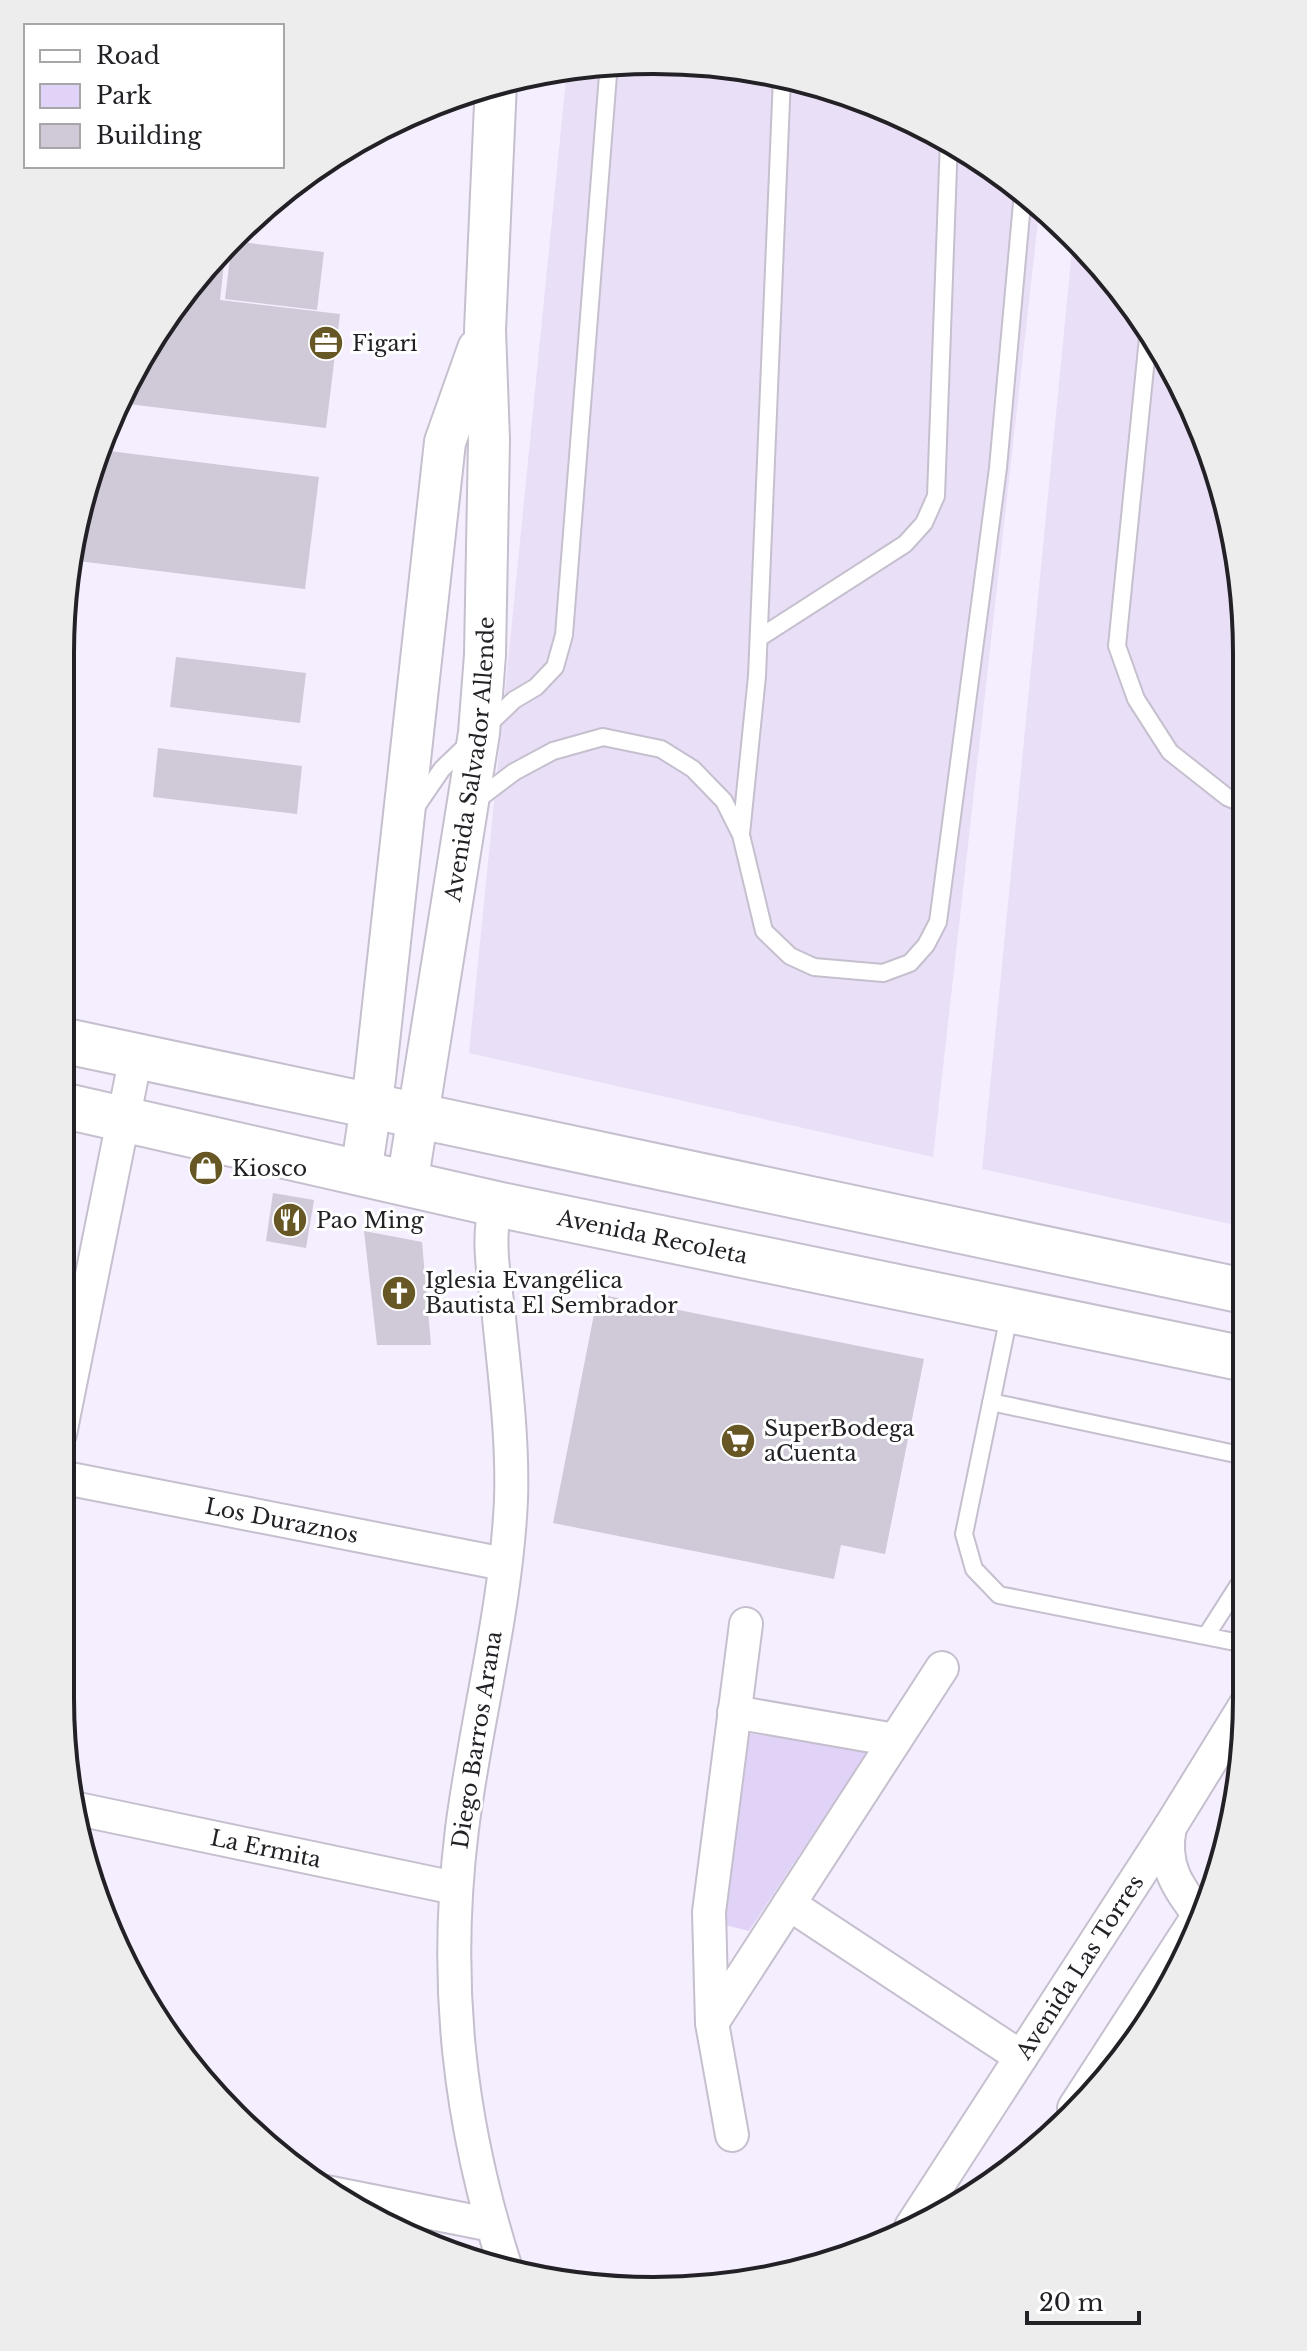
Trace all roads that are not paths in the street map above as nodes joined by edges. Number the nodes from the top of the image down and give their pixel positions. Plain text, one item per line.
1 (608, 76) edge
2 (782, 89) edge
3 (495, 97) edge
4 (948, 155) edge
5 (1022, 207) edge
6 (485, 330) junction
7 (1147, 351) edge
8 (759, 638) junction
9 (479, 733) junction
10 (1233, 800) edge
11 (468, 806) junction
12 (402, 834) junction
13 (741, 835) junction
14 (74, 1043) edge
15 (136, 1056) junction
16 (371, 1106) junction
17 (74, 1108) edge
18 (417, 1115) junction
19 (124, 1120) junction
20 (361, 1173) junction
21 (407, 1184) junction
22 (496, 1204) junction
23 (1233, 1289) edge
24 (1010, 1311) junction
25 (74, 1351) edge
26 (1233, 1357) edge
27 (991, 1402) junction
28 (1233, 1453) edge
29 (74, 1480) edge
30 (504, 1564) junction
31 (1233, 1594) edge
32 (746, 1624) dead end
33 (1206, 1636) junction
34 (1233, 1642) edge
35 (942, 1668) dead end
36 (734, 1712) junction
37 (1232, 1726) edge
38 (895, 1740) junction
39 (85, 1810) edge
40 (1170, 1827) junction
41 (455, 1888) junction
42 (789, 1904) junction
43 (1194, 1904) edge
44 (1164, 1971) edge
45 (712, 2023) junction
46 (1021, 2057) junction
47 (1107, 2057) edge
48 (732, 2135) dead end
49 (366, 2200) edge
50 (922, 2211) edge
51 (492, 2225) junction
52 (502, 2256) edge

1 - 9 lane
2 - 8 lane
3 - 6 street, Avenida Salvador Allende
4 - 8 lane
5 - 13 lane
6 - 9 street, Avenida Salvador Allende
6 - 12 street, Avenida Salvador Allende
7 - 10 lane
8 - 13 lane
9 - 11 street, Avenida Salvador Allende
9 - 12 lane
11 - 13 lane
11 - 18 street, Avenida Salvador Allende
12 - 16 street, Avenida Salvador Allende
14 - 15 main road
15 - 16 main road
15 - 19 street
16 - 18 main road
16 - 20 street, Avenida Salvador Allende
17 - 19 main road, Avenida Recoleta
18 - 21 street, Avenida Salvador Allende
18 - 23 main road
19 - 20 main road, Avenida Recoleta
19 - 25 street
20 - 21 main road, Avenida Recoleta
21 - 22 main road, Avenida Recoleta
22 - 24 main road, Avenida Recoleta
22 - 30 street, Diego Barros Arana
24 - 26 main road, Avenida Recoleta
24 - 27 lane
27 - 28 lane
27 - 33 lane
29 - 30 street, Los Duraznos
30 - 41 street, Diego Barros Arana
31 - 33 lane
32 - 36 street
33 - 34 lane
35 - 38 street
36 - 38 street
36 - 45 street
37 - 40 street, Avenida Las Torres
38 - 42 street
39 - 41 street, La Ermita
40 - 43 street
40 - 46 street, Avenida Las Torres
41 - 51 street, Diego Barros Arana
42 - 45 street
42 - 46 street
44 - 47 street
45 - 48 street
46 - 50 street, Avenida Las Torres
49 - 51 street
51 - 52 street, Diego Barros Arana

